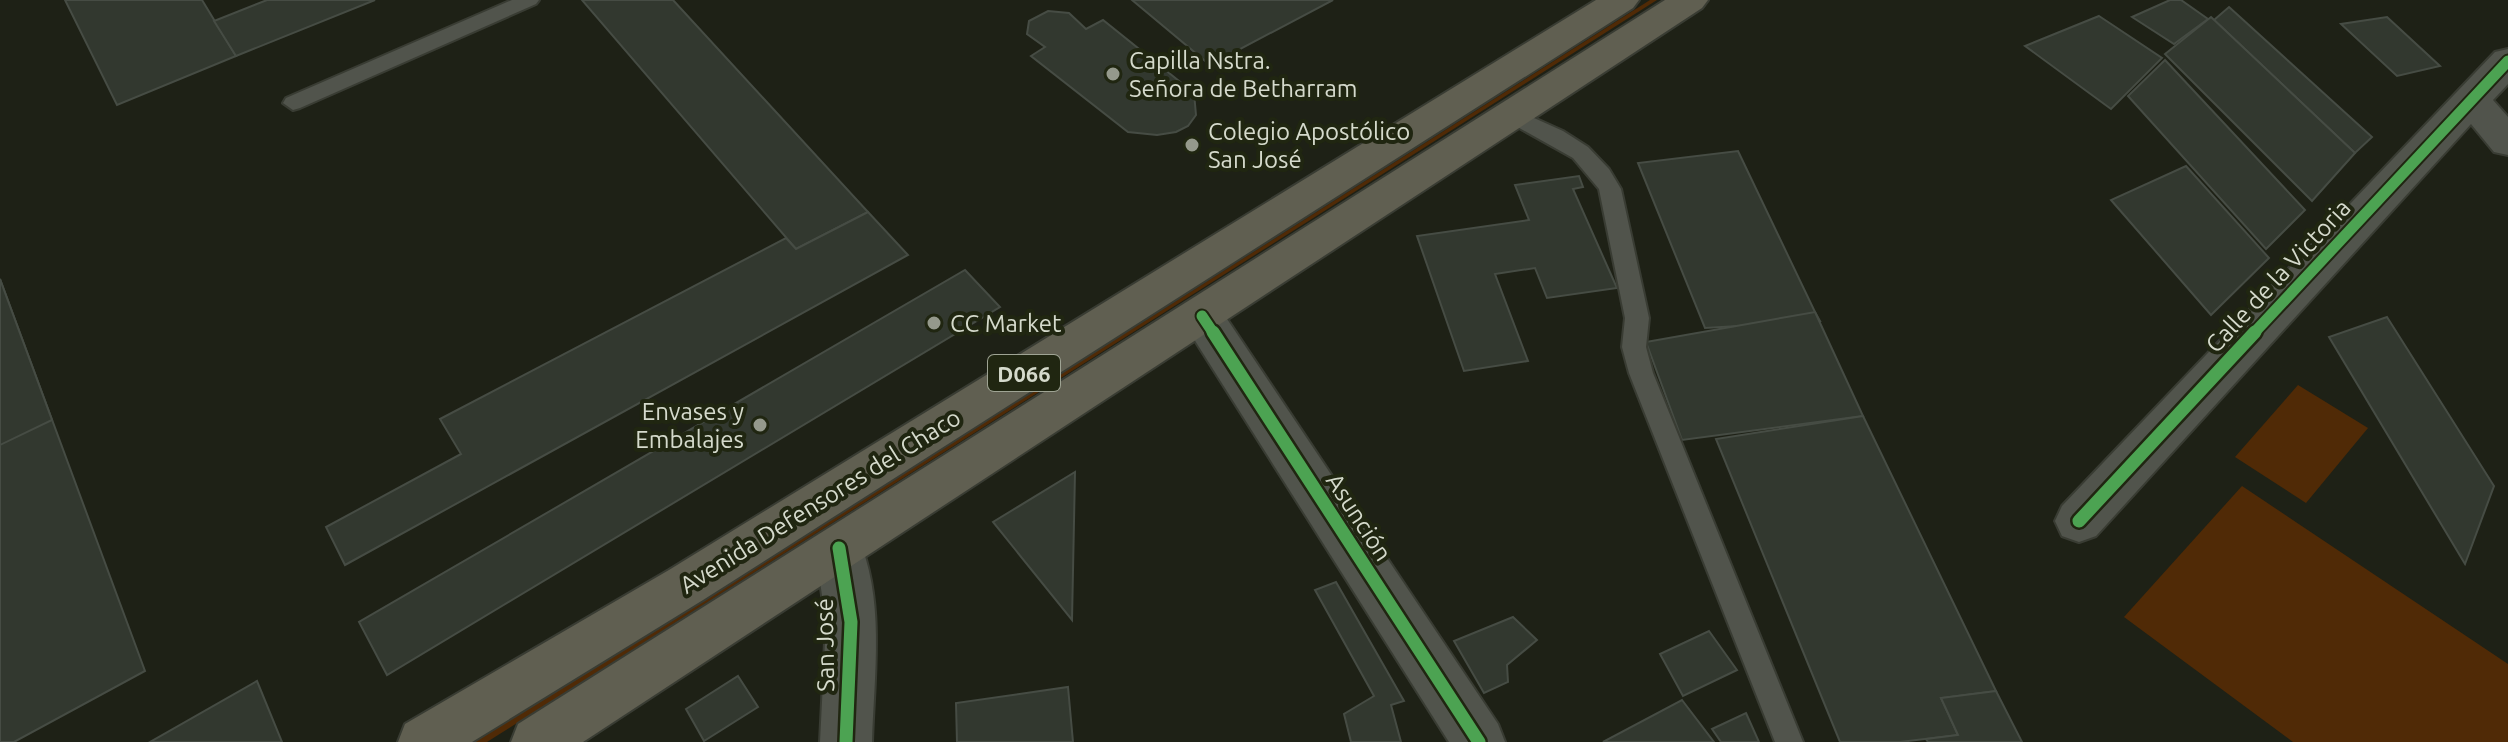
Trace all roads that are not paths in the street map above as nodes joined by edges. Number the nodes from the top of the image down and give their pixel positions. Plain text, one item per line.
1 (529, 0) edge
2 (1621, 0) edge
3 (1690, 0) edge
4 (2508, 61) edge
5 (2472, 100) junction
6 (293, 103) dead end
7 (1512, 115) junction
8 (2508, 142) edge
9 (1202, 316) junction
10 (2079, 521) dead end
11 (839, 548) junction
12 (424, 742) edge
13 (537, 742) edge
14 (846, 742) edge
15 (1479, 742) edge
16 (1789, 742) edge

1 - 6 lane
2 - 12 highway, Avenida Defensores del Chaco / D066
3 - 7 highway, Avenida Defensores del Chaco / D066
4 - 5 street, Calle de la Victoria
5 - 8 street
5 - 10 street, Calle de la Victoria
7 - 9 highway, Avenida Defensores del Chaco / D066
7 - 16 lane
9 - 11 highway, Avenida Defensores del Chaco / D066
9 - 15 street, Asunción
11 - 13 highway, Avenida Defensores del Chaco / D066
11 - 14 street, San José

